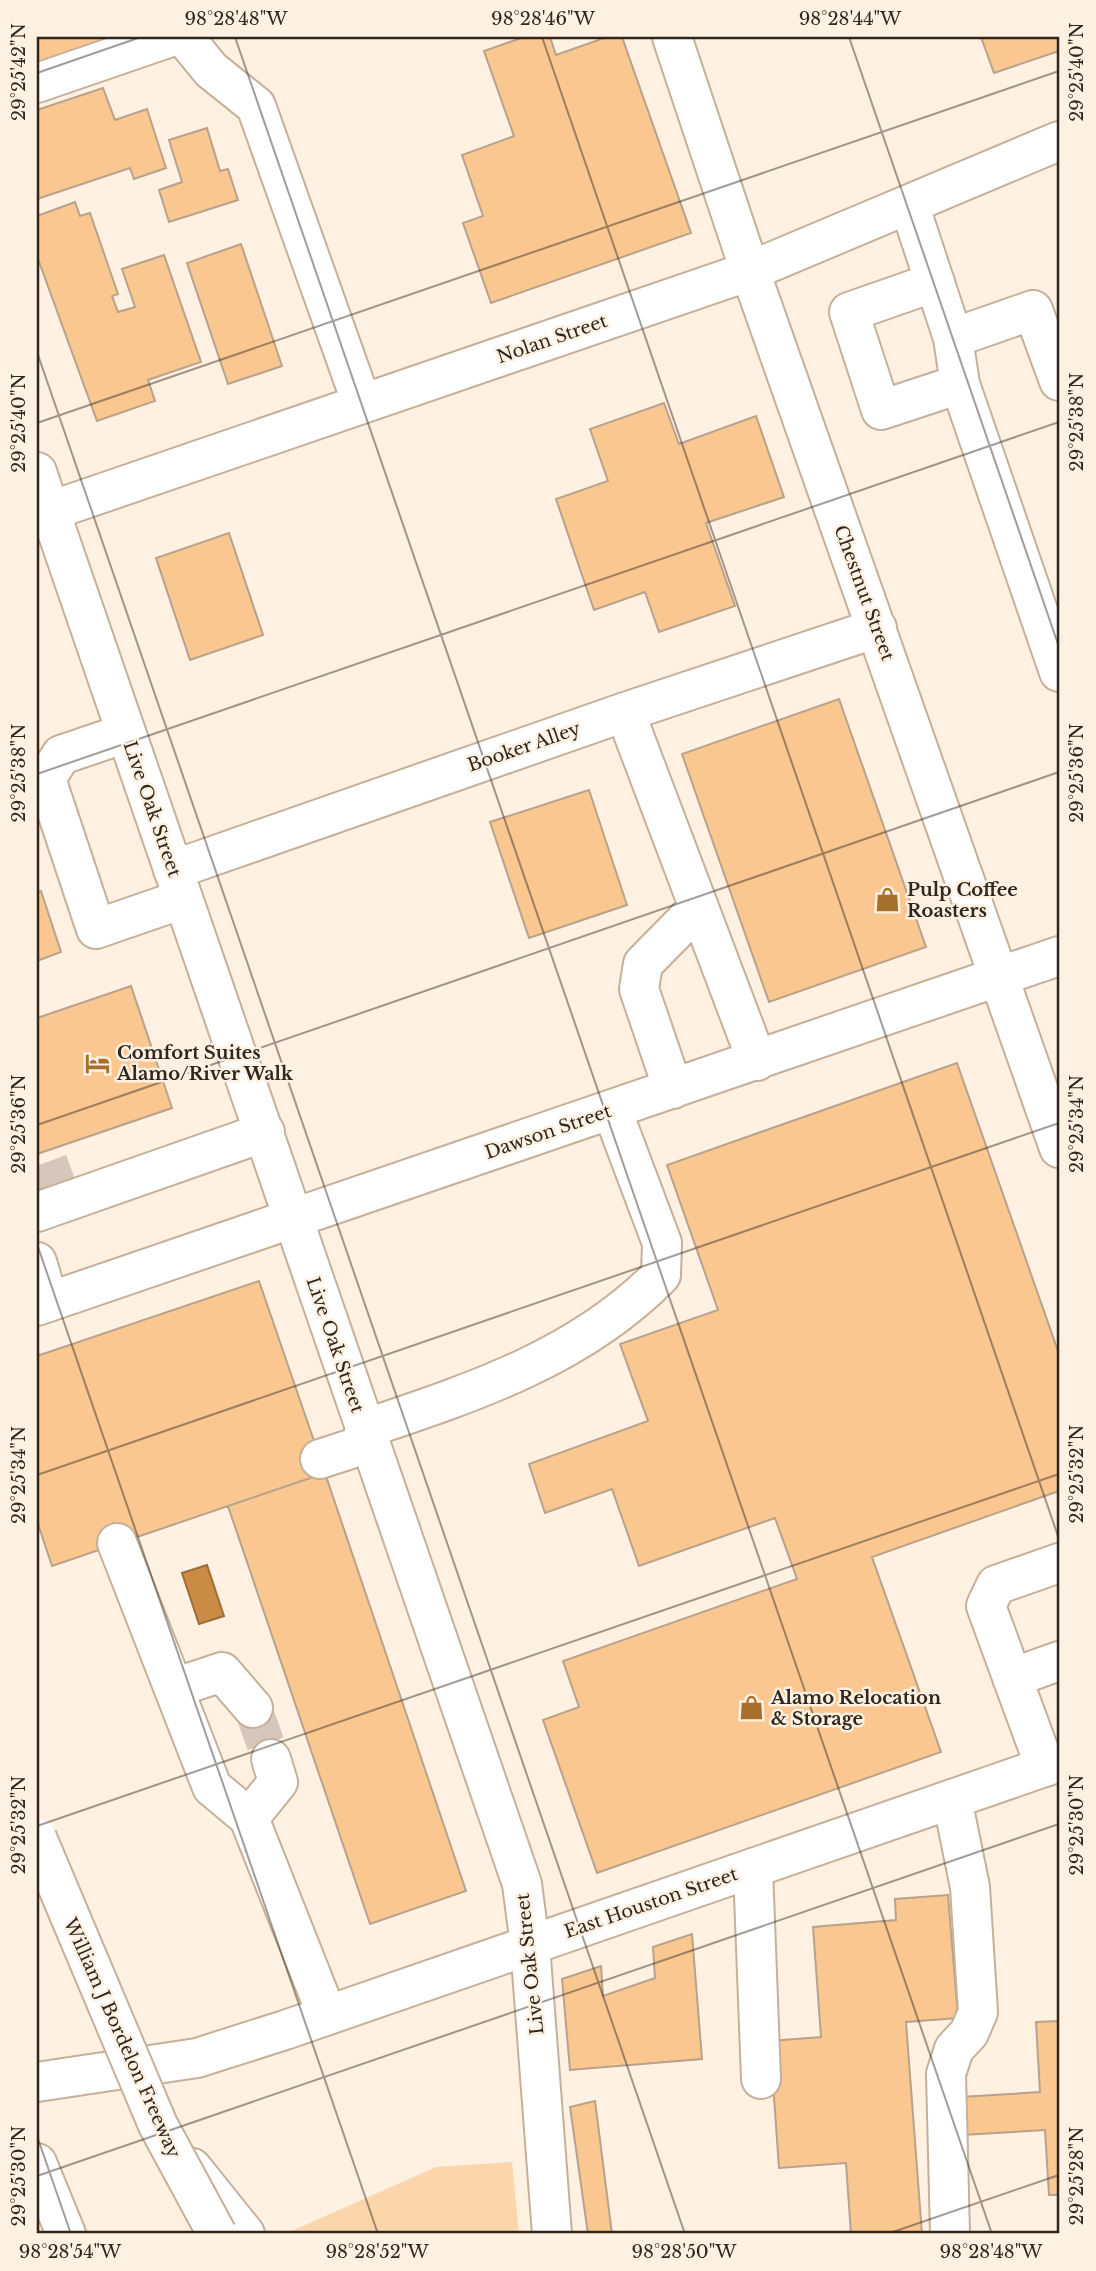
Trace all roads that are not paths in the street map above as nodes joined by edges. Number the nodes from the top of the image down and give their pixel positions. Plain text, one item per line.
1 (171, 37) edge
2 (184, 37) edge
3 (672, 37) edge
4 (37, 83) edge
5 (1059, 141) edge
6 (909, 204) junction
7 (750, 271) junction
8 (935, 282) junction
9 (953, 338) junction
10 (1059, 381) edge
11 (960, 384) junction
12 (362, 404) junction
13 (37, 472) edge
14 (43, 514) edge
15 (877, 628) junction
16 (1059, 672) edge
17 (625, 712) junction
18 (126, 733) junction
19 (178, 885) junction
20 (699, 906) junction
21 (1059, 956) edge
22 (1001, 977) junction
23 (757, 1061) junction
24 (673, 1089) junction
25 (612, 1110) junction
26 (265, 1132) junction
27 (1059, 1148) edge
28 (37, 1212) edge
29 (292, 1219) junction
30 (37, 1262) edge
31 (43, 1304) edge
32 (367, 1436) junction
33 (320, 1459) dead end
34 (117, 1544) dead end
35 (1059, 1563) edge
36 (1059, 1661) edge
37 (1012, 1678) junction
38 (174, 1688) junction
39 (253, 1708) tunnel mouth
40 (271, 1759) tunnel mouth
41 (1052, 1764) edge
42 (952, 1799) junction
43 (249, 1818) junction
44 (37, 1838) edge
45 (753, 1868) junction
46 (530, 1945) junction
47 (327, 2015) junction
48 (761, 2079) dead end
49 (37, 2082) edge
50 (158, 2125) junction
51 (37, 2163) edge
52 (66, 2234) edge
53 (217, 2234) edge
54 (246, 2234) edge
55 (552, 2234) edge
56 (950, 2234) edge

1 - 4 main road
2 - 12 main road
3 - 7 main road, Chestnut Street
5 - 6 main road, Nolan Street
6 - 7 main road, Nolan Street
6 - 8 main road
7 - 12 main road, Nolan Street
7 - 15 main road, Chestnut Street
8 - 9 main road
8 - 11 main road
9 - 10 main road
9 - 11 main road
11 - 16 main road
12 - 14 main road, Nolan Street
13 - 14 main road, Live Oak Street
14 - 18 main road, Live Oak Street
15 - 17 main road, Booker Alley
15 - 22 main road, Chestnut Street
17 - 19 main road, Booker Alley
17 - 20 main road
18 - 19 main road, Live Oak Street
18 - 19 main road, Booker Alley
19 - 26 main road, Live Oak Street
20 - 23 main road
20 - 24 main road
21 - 22 main road, Dawson Street
22 - 23 main road, Dawson Street
22 - 27 main road, Chestnut Street
23 - 24 main road, Dawson Street
24 - 25 main road, Dawson Street
25 - 29 main road, Dawson Street
25 - 32 main road
26 - 28 main road
26 - 29 main road, Live Oak Street
29 - 31 main road, Dawson Street
29 - 32 main road, Live Oak Street
30 - 31 main road
32 - 33 main road
32 - 46 main road, Live Oak Street
34 - 38 main road
35 - 37 main road
36 - 37 main road
37 - 41 main road
38 - 39 main road
38 - 43 main road
40 - 43 main road
41 - 42 main road, East Houston Street
42 - 45 main road, East Houston Street
42 - 56 main road
43 - 47 main road
44 - 50 main road, William J Bordelon Freeway, bridge
45 - 46 main road, East Houston Street
45 - 48 main road
46 - 47 main road, East Houston Street
46 - 55 main road, Live Oak Street
47 - 49 main road, East Houston Street
50 - 53 main road, William J Bordelon Freeway, bridge
50 - 54 main road, bridge
51 - 52 main road

